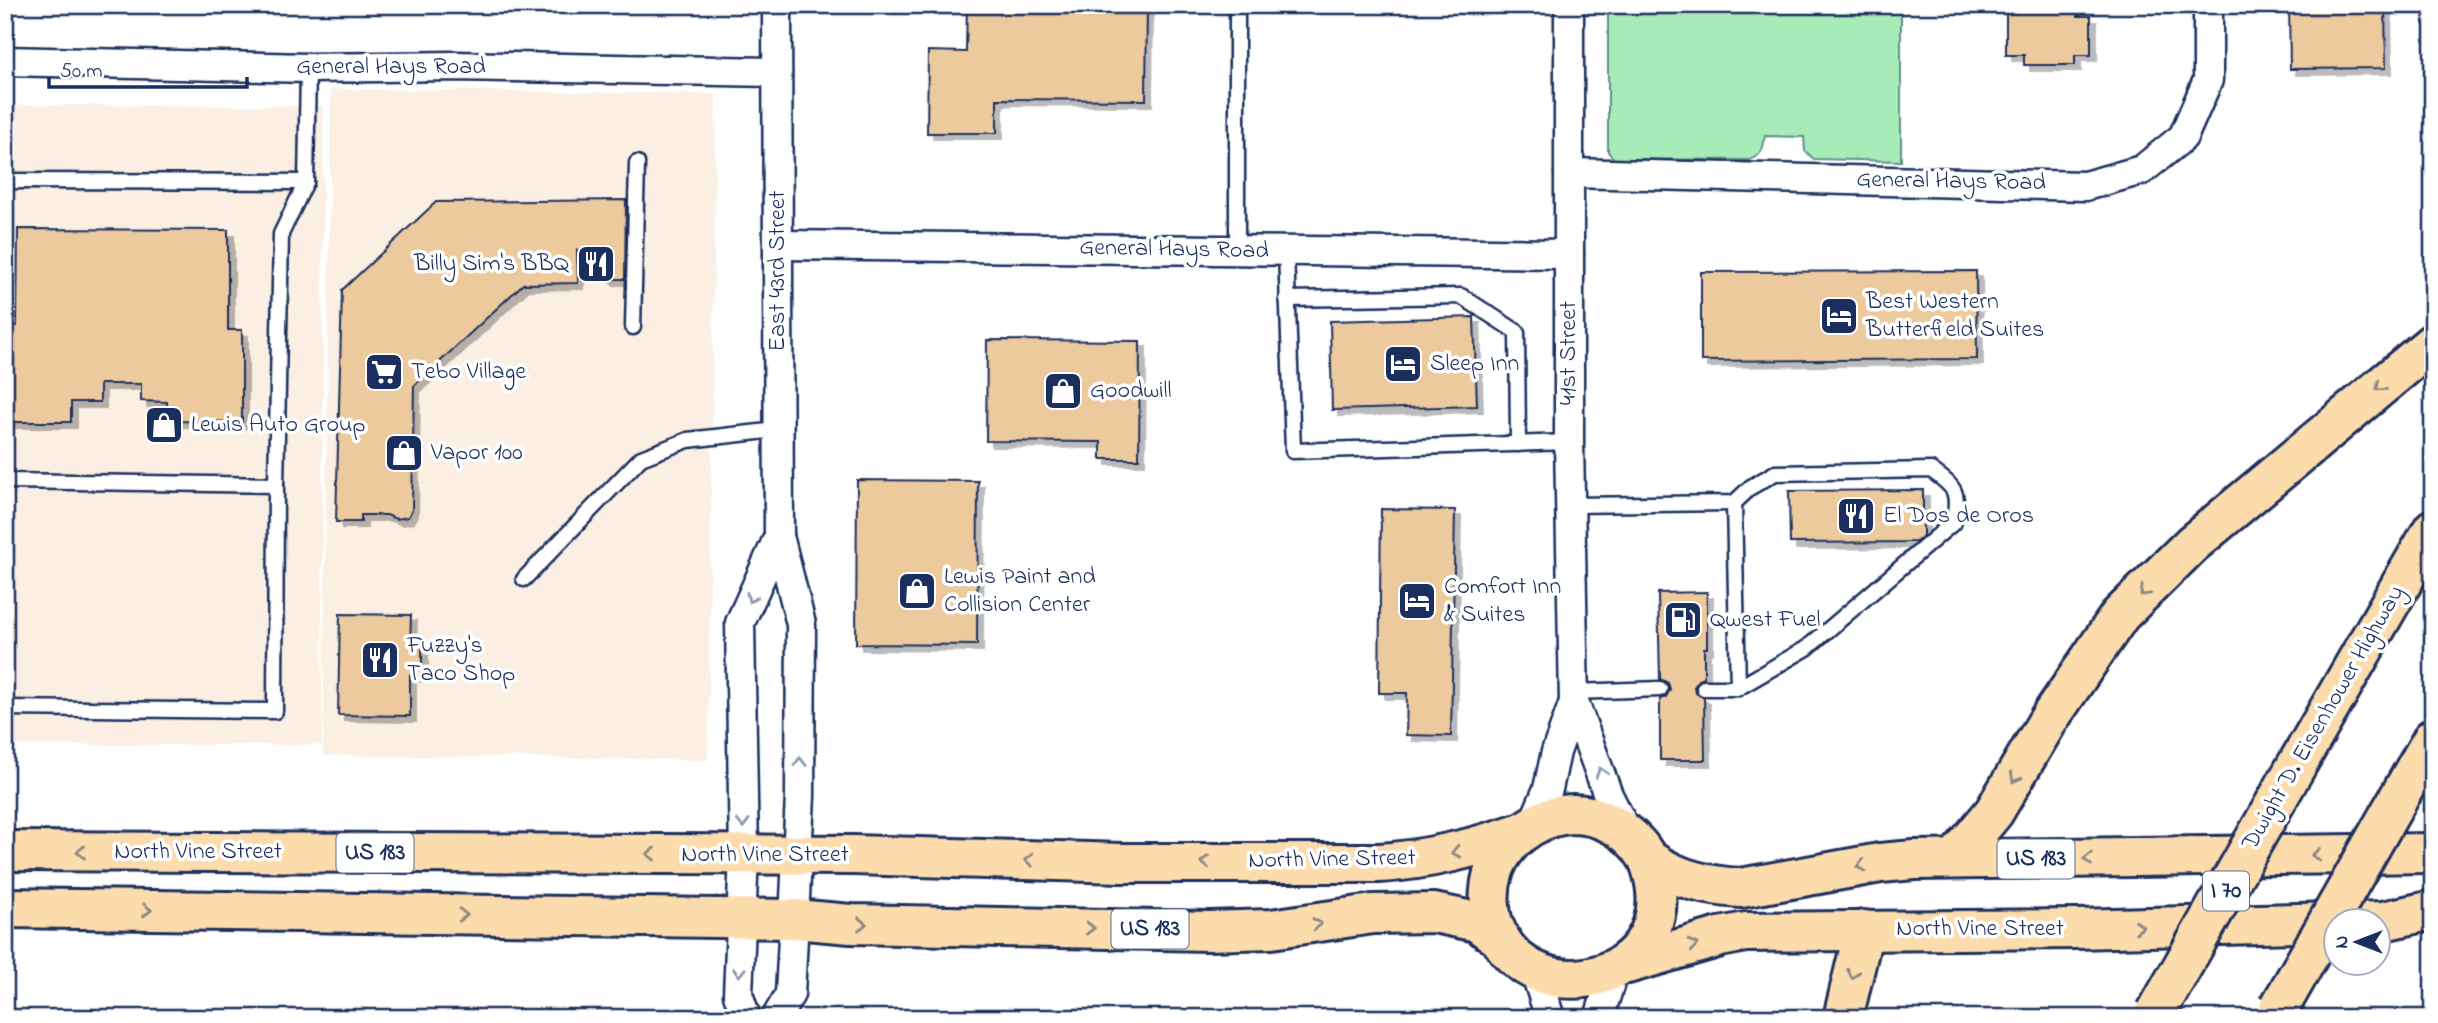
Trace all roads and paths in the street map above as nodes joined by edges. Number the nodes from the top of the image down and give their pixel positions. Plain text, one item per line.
1 (777, 5) edge
2 (1237, 5) edge
3 (1569, 5) edge
4 (2208, 5) edge
5 (5, 61) edge
6 (308, 68) junction
7 (777, 72) junction
8 (637, 163) dead end
9 (1569, 173) junction
10 (5, 181) edge
11 (306, 182) junction
12 (779, 246) junction
13 (1237, 251) junction
14 (1286, 251) junction
15 (1569, 254) junction
16 (1287, 299) junction
17 (633, 327) dead end
18 (2433, 343) edge
19 (777, 430) junction
20 (1569, 442) junction
21 (1518, 444) junction
22 (5, 481) edge
23 (276, 485) junction
24 (1734, 503) junction
25 (1570, 505) junction
26 (2433, 528) edge
27 (779, 536) junction
28 (524, 579) dead end
29 (1704, 688) dead end
30 (1738, 688) junction
31 (1660, 689) dead end
32 (1573, 697) junction
33 (5, 708) edge
34 (2424, 754) edge
35 (1527, 828) junction
36 (1638, 847) junction
37 (5, 851) edge
38 (2433, 853) edge
39 (744, 855) junction
40 (797, 855) junction
41 (1955, 859) junction
42 (5, 908) edge
43 (2433, 910) edge
44 (741, 918) junction
45 (794, 919) junction
46 (2392, 919) edge
47 (2322, 922) edge
48 (1864, 930) junction
49 (1498, 937) junction
50 (1620, 968) junction
51 (1536, 974) junction
52 (2276, 1013) edge
53 (2154, 1016) edge
54 (746, 1018) edge
55 (776, 1018) edge
56 (1550, 1018) edge
57 (1599, 1018) edge
58 (1843, 1018) edge

1 - 7 street, East 43rd Street
2 - 13 lane
3 - 9 street, 41st Street
4 - 9 street, General Hays Road
5 - 6 street, General Hays Road
6 - 7 street, General Hays Road
6 - 11 lane
7 - 12 street, East 43rd Street
8 - 17 lane
9 - 15 street, 41st Street
10 - 11 lane
11 - 23 lane
12 - 13 street, General Hays Road
12 - 19 street, East 43rd Street
13 - 14 street, General Hays Road
14 - 15 street, General Hays Road
14 - 16 lane
15 - 20 street, 41st Street
16 - 21 lane
16 - 21 lane
18 -> 41 highway
19 - 27 street, East 43rd Street
19 - 28 lane
20 - 21 lane
20 - 25 street, 41st Street
22 - 23 lane
23 - 33 lane
24 - 25 lane
24 - 30 lane
24 - 30 lane
25 - 32 street, 41st Street
26 - 53 highway, Dwight D. Eisenhower Highway / I 70, bridge
27 -> 39 street, East 43rd Street
40 -> 27 street, East 43rd Street
29 - 30 lane
31 - 32 lane
32 - 35 street, 41st Street
36 -> 32 street, 41st Street
34 - 52 highway, bridge
35 - 36 highway
35 -> 40 highway, North Vine Street / US 183
35 - 49 highway
41 -> 36 highway, US 183
36 - 50 highway
39 -> 37 highway, North Vine Street / US 183
38 -> 41 highway, US 183
39 - 40 highway, North Vine Street / US 183
39 - 44 street, East 43rd Street
40 - 45 street, East 43rd Street
42 -> 44 highway, US 183
43 - 46 highway
44 - 45 highway, US 183
44 -> 54 street, East 43rd Street
45 -> 49 highway, US 183
45 - 55 street, East 43rd Street
48 -> 47 highway, North Vine Street
50 -> 48 highway, North Vine Street
48 -> 58 highway
49 - 51 highway
50 - 51 highway
50 - 57 street
51 - 56 street

